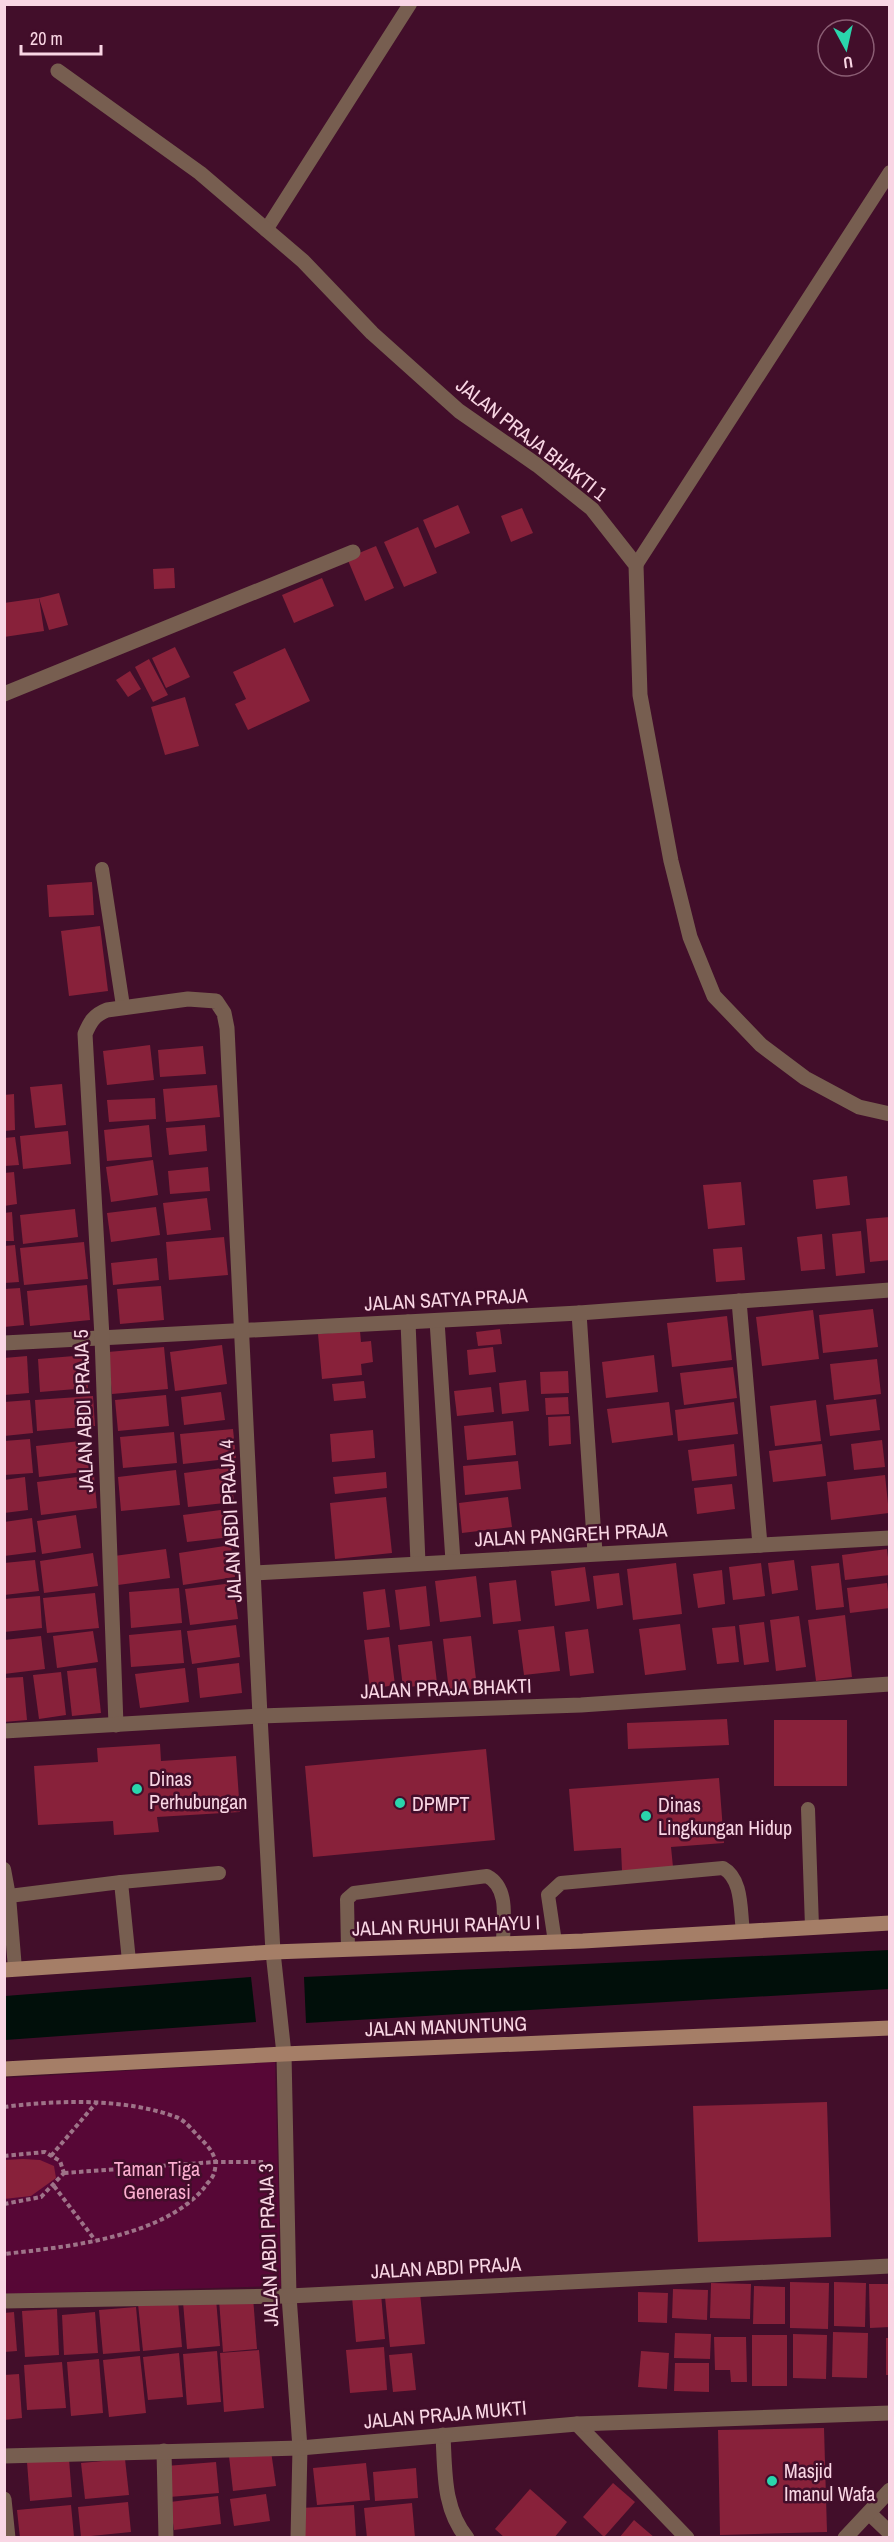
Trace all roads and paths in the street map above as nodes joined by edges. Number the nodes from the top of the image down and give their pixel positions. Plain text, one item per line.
1 (410, 4) edge
2 (58, 71) dead end
3 (890, 172) edge
4 (266, 230) junction
5 (353, 552) dead end
6 (636, 565) junction
7 (4, 694) edge
8 (102, 869) dead end
9 (123, 1006) junction
10 (890, 1114) edge
11 (890, 1290) edge
12 (739, 1301) junction
13 (579, 1313) junction
14 (437, 1321) junction
15 (408, 1322) junction
16 (242, 1331) junction
17 (102, 1337) junction
18 (4, 1343) edge
19 (890, 1538) edge
20 (760, 1545) junction
21 (595, 1553) junction
22 (453, 1561) junction
23 (418, 1563) junction
24 (254, 1573) junction
25 (890, 1684) edge
26 (260, 1716) junction
27 (116, 1725) junction
28 (4, 1731) edge
29 (808, 1809) dead end
30 (4, 1869) edge
31 (219, 1874) dead end
32 (121, 1882) junction
33 (9, 1896) junction
34 (890, 1923) edge
35 (812, 1927) junction
36 (743, 1931) junction
37 (555, 1942) junction
38 (503, 1944) junction
39 (348, 1949) junction
40 (273, 1952) junction
41 (129, 1962) junction
42 (10, 1969) edge
43 (890, 2028) edge
44 (284, 2054) junction
45 (4, 2069) edge
46 (97, 2103) junction
47 (4, 2107) edge
48 (4, 2156) edge
49 (51, 2156) junction
50 (215, 2162) junction
51 (287, 2162) junction
52 (63, 2173) junction
53 (54, 2186) junction
54 (4, 2204) edge
55 (95, 2240) junction
56 (4, 2254) edge
57 (890, 2266) edge
58 (290, 2295) junction
59 (4, 2301) edge
60 (890, 2413) edge
61 (577, 2424) junction
62 (443, 2435) junction
63 (300, 2448) junction
64 (164, 2451) junction
65 (4, 2456) edge
66 (890, 2490) edge
67 (4, 2499) edge
68 (869, 2513) junction
69 (890, 2533) edge
70 (8, 2538) edge
71 (166, 2538) edge
72 (297, 2538) edge
73 (467, 2538) edge
74 (687, 2538) edge
75 (844, 2538) edge

1 - 4 lane
2 - 4 street, JALAN PRAJA BHAKTI 1
3 - 6 lane
4 - 6 street, JALAN PRAJA BHAKTI 1
5 - 7 street
6 - 10 street
8 - 9 lane
9 - 16 street, JALAN ABDI PRAJA 4
9 - 17 street, JALAN ABDI PRAJA 5
11 - 12 street, JALAN SATYA PRAJA
12 - 13 street, JALAN SATYA PRAJA
12 - 20 street
13 - 14 street, JALAN SATYA PRAJA
13 - 21 street
14 - 15 street, JALAN SATYA PRAJA
14 - 22 street
15 - 16 street, JALAN SATYA PRAJA
15 - 23 street
16 - 17 street, JALAN SATYA PRAJA
16 - 24 street, JALAN ABDI PRAJA 4
17 - 18 street, JALAN SATYA PRAJA
17 - 27 street, JALAN ABDI PRAJA 5
19 - 20 street, JALAN PANGREH PRAJA
20 - 21 street, JALAN PANGREH PRAJA
21 - 22 street, JALAN PANGREH PRAJA
22 - 23 street, JALAN PANGREH PRAJA
23 - 24 street, JALAN PANGREH PRAJA
24 - 26 street, JALAN ABDI PRAJA 4
25 - 26 street, JALAN PRAJA BHAKTI
26 - 27 street, JALAN PRAJA BHAKTI
26 - 40 street, JALAN ABDI PRAJA 4
27 - 28 street, JALAN PRAJA BHAKTI
29 - 35 lane
30 - 33 lane
31 - 32 lane
32 - 33 lane
32 - 41 lane
33 - 42 lane
34 - 35 street, JALAN RUHUI RAHAYU I
35 - 36 street, JALAN RUHUI RAHAYU I
36 - 37 street, JALAN RUHUI RAHAYU I
36 - 37 lane
37 - 38 street, JALAN RUHUI RAHAYU I
38 - 39 street, JALAN RUHUI RAHAYU I
38 - 39 lane
39 - 40 street, JALAN RUHUI RAHAYU I
40 - 41 street, JALAN RUHUI RAHAYU I
40 - 44 street, JALAN ABDI PRAJA 3
41 - 42 street, JALAN RUHUI RAHAYU I
43 - 44 street, JALAN MANUNTUNG
44 - 45 street, JALAN MANUNTUNG
44 - 51 street, JALAN ABDI PRAJA 3
46 - 47 path
46 - 49 path
46 - 50 path
48 - 49 path
49 - 52 path
50 - 51 path
50 - 52 path
50 - 55 path
51 - 58 street, JALAN ABDI PRAJA 3
52 - 53 path
53 - 54 path
53 - 55 path
55 - 56 path
57 - 58 street, JALAN ABDI PRAJA
58 - 59 street, JALAN ABDI PRAJA
58 - 63 street, JALAN ABDI PRAJA 3
60 - 61 street, JALAN PRAJA MUKTI
61 - 62 street, JALAN PRAJA MUKTI
61 - 74 street
62 - 63 street, JALAN PRAJA MUKTI
62 - 73 street
63 - 64 street, JALAN PRAJA MUKTI
63 - 72 street, JALAN ABDI PRAJA 3
64 - 65 street, JALAN PRAJA MUKTI
64 - 71 street
66 - 68 street
67 - 70 street
68 - 69 street
68 - 75 street

